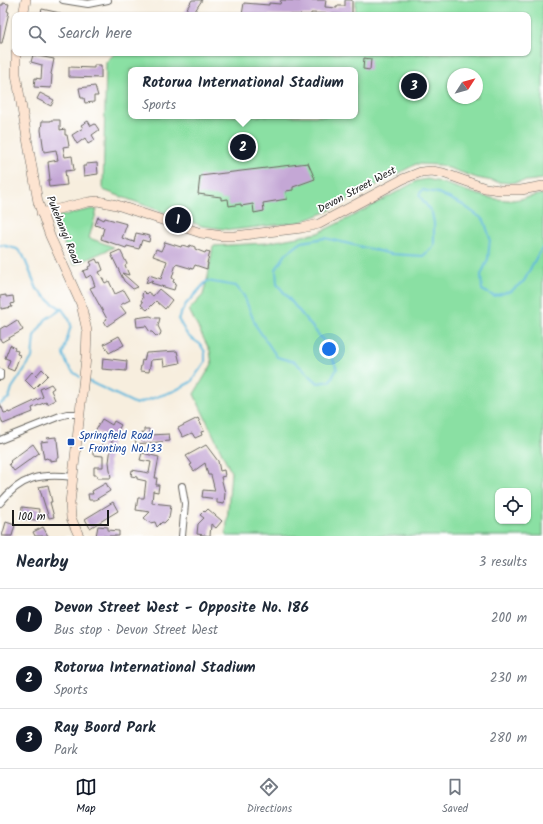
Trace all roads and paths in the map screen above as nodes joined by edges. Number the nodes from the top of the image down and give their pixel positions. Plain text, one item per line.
1 (26, 0) edge
2 (63, 0) edge
3 (108, 0) edge
4 (24, 12) edge
5 (16, 56) edge
6 (543, 186) edge
7 (41, 213) junction
8 (0, 372) edge
9 (0, 377) edge
10 (80, 414) junction
11 (0, 440) edge
12 (73, 477) junction
13 (182, 486) dead end
14 (0, 503) edge
15 (79, 536) edge
16 (182, 536) edge

1 - 4 main road
2 - 3 street
5 - 7 main road, Pukehangi Road
6 - 7 main road, Devon Street West
7 - 10 main road, Pukehangi Road
8 - 9 street
10 - 11 street
10 - 12 main road, Pukehangi Road
12 - 14 street
12 - 15 main road, Pukehangi Road
13 - 16 street

